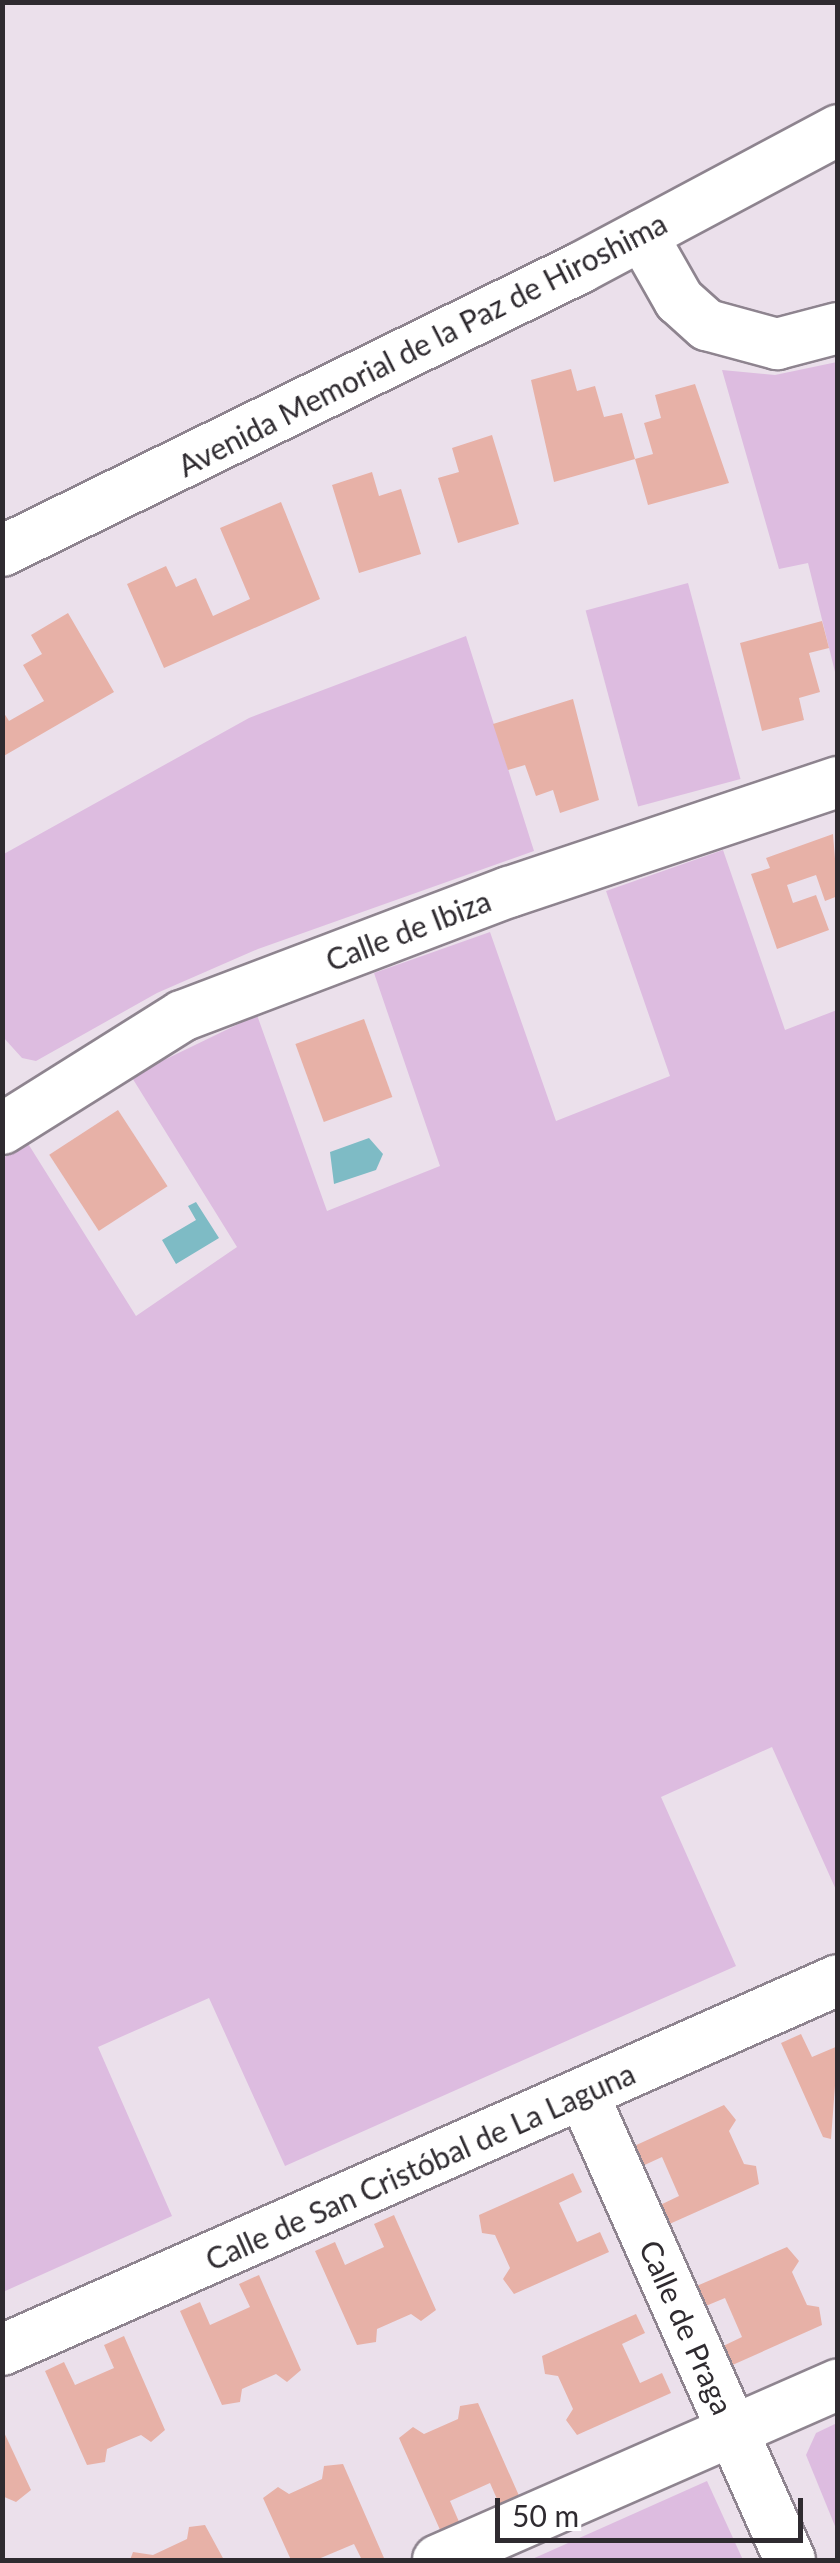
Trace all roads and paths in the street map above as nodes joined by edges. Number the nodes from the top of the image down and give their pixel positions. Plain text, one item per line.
1 (838, 130) edge
2 (642, 236) junction
3 (838, 328) edge
4 (2, 551) edge
5 (838, 782) edge
6 (10, 1108) edge
7 (838, 1980) edge
8 (583, 2094) junction
9 (2, 2350) edge
10 (838, 2384) edge
11 (733, 2430) junction
12 (438, 2560) edge
13 (790, 2560) edge

1 - 2 street, Avenida Memorial de la Paz de Hiroshima
2 - 3 street
2 - 4 street, Avenida Memorial de la Paz de Hiroshima
5 - 6 street, Calle de Ibiza
7 - 8 street, Calle de San Cristóbal de La Laguna
8 - 9 street, Calle de San Cristóbal de La Laguna
8 - 11 street, Calle de Praga
10 - 11 street
11 - 12 street
11 - 13 street, Calle de Praga

